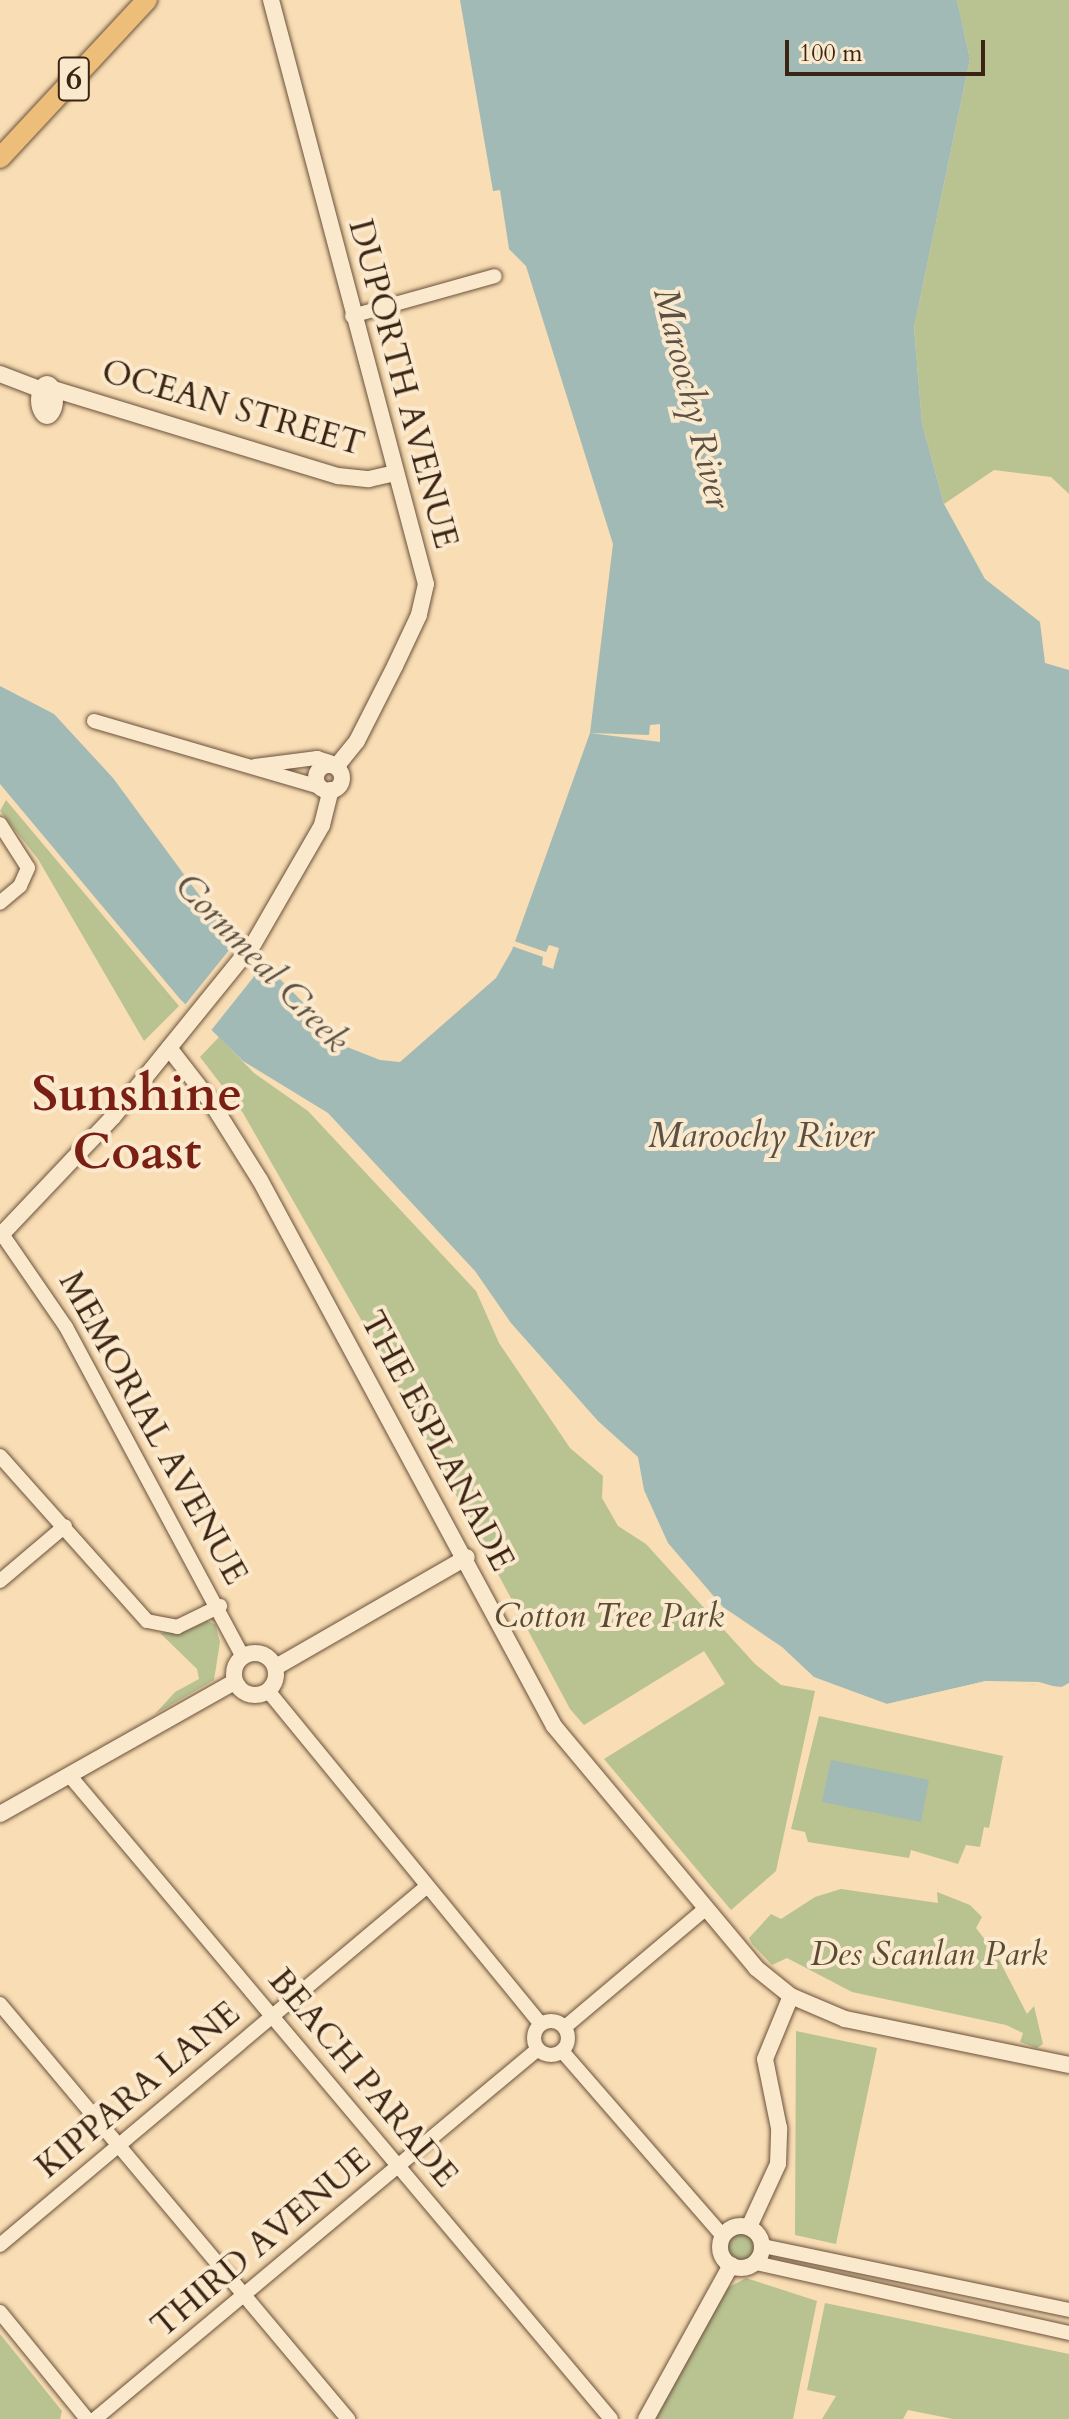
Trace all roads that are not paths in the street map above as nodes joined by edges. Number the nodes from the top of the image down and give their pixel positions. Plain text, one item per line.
1 (147, 0) edge
2 (271, 0) edge
3 (2, 151) edge
4 (495, 276) dead end
5 (352, 316) junction
6 (0, 374) edge
7 (395, 473) junction
8 (94, 721) dead end
9 (333, 765) junction
10 (254, 766) junction
11 (324, 788) junction
12 (0, 824) edge
13 (0, 903) edge
14 (169, 1048) junction
15 (1, 1235) edge
16 (0, 1456) edge
17 (65, 1526) junction
18 (467, 1557) junction
19 (0, 1581) edge
20 (220, 1606) junction
21 (243, 1657) junction
22 (276, 1667) junction
23 (234, 1682) junction
24 (269, 1692) junction
25 (70, 1776) junction
26 (0, 1814) edge
27 (426, 1887) junction
28 (705, 1909) junction
29 (791, 1996) junction
30 (0, 2004) edge
31 (272, 2016) junction
32 (541, 2024) junction
33 (565, 2027) junction
34 (538, 2049) junction
35 (562, 2051) junction
36 (1069, 2065) edge
37 (118, 2146) junction
38 (398, 2167) junction
39 (749, 2227) junction
40 (723, 2236) junction
41 (0, 2245) edge
42 (763, 2246) junction
43 (756, 2263) junction
44 (731, 2265) junction
45 (245, 2296) junction
46 (1069, 2310) edge
47 (0, 2312) edge
48 (1069, 2333) edge
49 (87, 2419) edge
50 (95, 2419) edge
51 (348, 2419) edge
52 (611, 2419) edge
53 (646, 2419) edge

1 - 3 main road, 6
2 - 5 street, DUPORTH AVENUE
4 - 5 street
5 - 7 street, DUPORTH AVENUE
6 - 7 street, OCEAN STREET
7 - 9 street, DUPORTH AVENUE
8 - 10 street
9 - 10 street
9 - 11 street, DUPORTH AVENUE
9 - 11 street
10 - 11 street
11 - 14 street
12 - 13 street
14 - 15 street
14 - 18 street, THE ESPLANADE
15 - 20 street, MEMORIAL AVENUE
16 - 17 street
17 - 19 street
17 - 20 street
18 - 22 street
18 - 28 street, THE ESPLANADE
20 - 21 street, MEMORIAL AVENUE
21 - 22 street
21 - 23 street
22 - 24 street
23 - 24 street
23 - 25 street
24 - 27 street
25 - 26 street
25 - 31 street, BEACH PARADE
27 - 31 street, KIPPARA LANE
27 - 32 street
28 - 29 street, THE ESPLANADE
28 - 33 street
29 - 36 street, THE ESPLANADE
29 - 39 street
30 - 37 street
31 - 37 street, KIPPARA LANE
31 - 38 street, BEACH PARADE
32 - 33 street
32 - 34 street
33 - 35 street
34 - 35 street
34 - 38 street, THIRD AVENUE
35 - 40 street
37 - 41 street, KIPPARA LANE
37 - 45 street
38 - 45 street, THIRD AVENUE
38 - 52 street, BEACH PARADE
39 - 40 street
39 - 42 street
40 - 44 street
42 - 43 street
42 - 46 street
43 - 44 street
43 - 48 street
44 - 53 street
45 - 50 street, THIRD AVENUE
45 - 51 street
47 - 49 street

